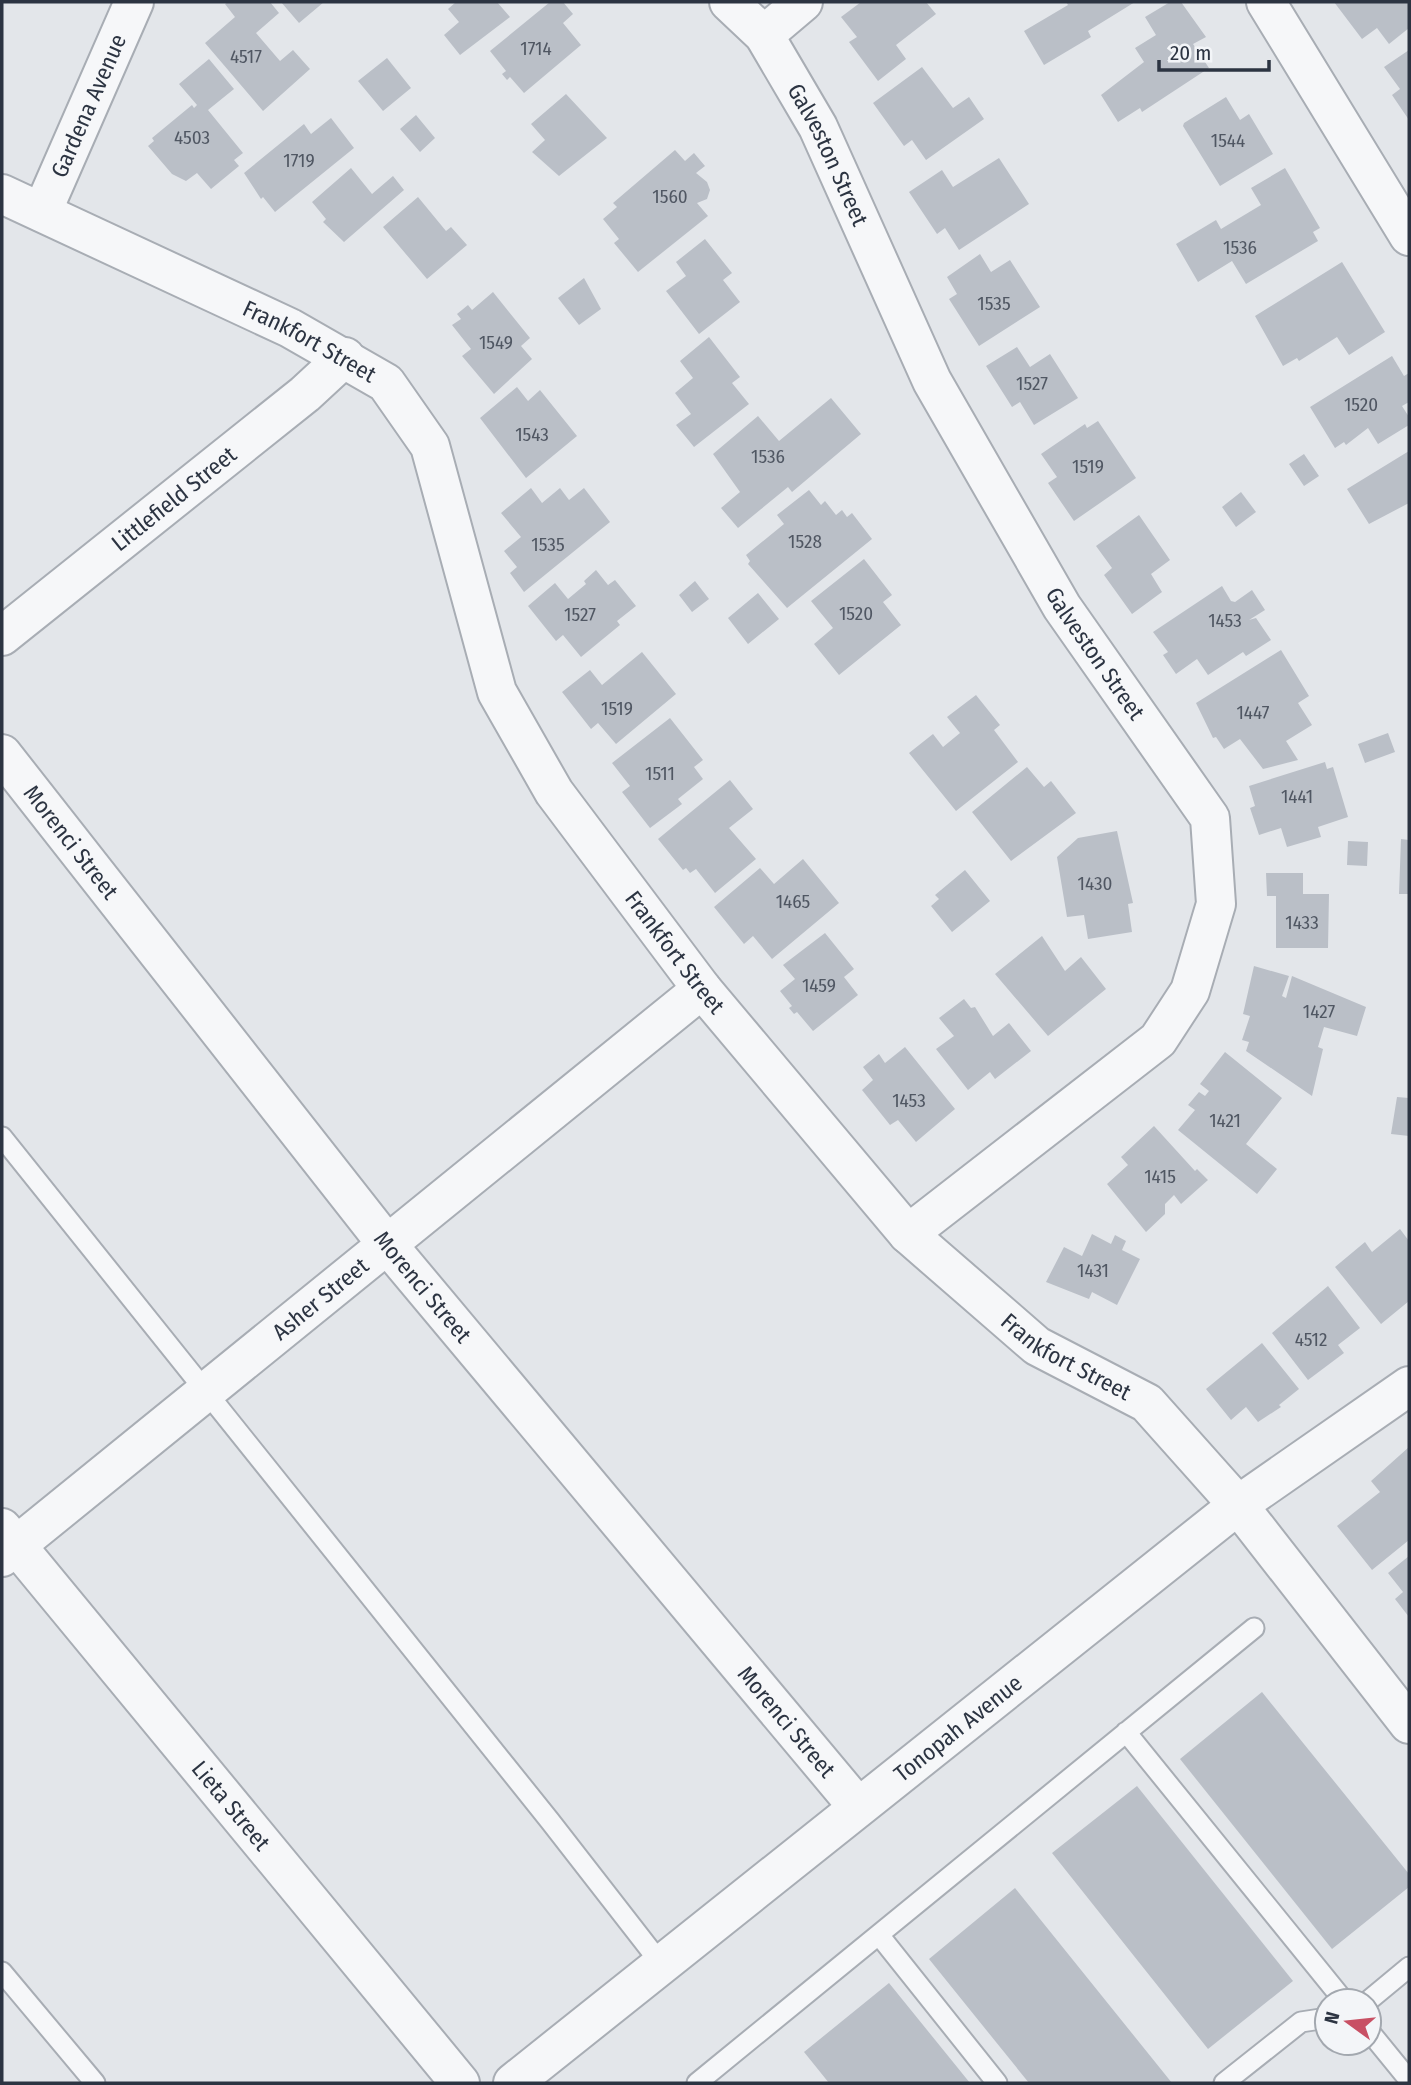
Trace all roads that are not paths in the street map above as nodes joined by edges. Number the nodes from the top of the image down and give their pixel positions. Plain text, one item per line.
1 (134, 2) edge
2 (729, 2) edge
3 (803, 2) edge
4 (1266, 2) edge
5 (764, 35) junction
6 (2, 194) edge
7 (42, 212) junction
8 (1409, 236) edge
9 (345, 357) junction
10 (2, 636) edge
11 (2, 754) edge
12 (702, 989) junction
13 (2, 1137) edge
14 (908, 1234) junction
15 (386, 1243) junction
16 (1409, 1386) edge
17 (206, 1391) junction
18 (1238, 1505) junction
19 (6, 1543) edge
20 (1254, 1628) dead end
21 (1409, 1724) edge
22 (1126, 1732) junction
23 (858, 1807) junction
24 (879, 1935) junction
25 (662, 1965) junction
26 (1409, 1967) edge
27 (2, 1972) edge
28 (1334, 1987) edge
29 (1383, 1989) edge
30 (1313, 2020) edge
31 (1383, 2048) edge
32 (1409, 2080) edge
33 (95, 2083) edge
34 (460, 2083) edge
35 (513, 2083) edge
36 (697, 2083) edge
37 (997, 2083) edge
38 (1224, 2083) edge

1 - 7 street, Gardena Avenue
2 - 5 street, Galveston Street
3 - 5 street
4 - 8 street
5 - 14 street, Galveston Street
6 - 7 street, Frankfort Street
7 - 9 street, Frankfort Street
9 - 10 street, Littlefield Street
9 - 12 street, Frankfort Street
11 - 15 street, Morenci Street
12 - 14 street, Frankfort Street
12 - 15 street, Asher Street
13 - 17 lane
14 - 18 street, Frankfort Street
15 - 17 street, Asher Street
15 - 23 street, Morenci Street
16 - 18 street, Tonopah Avenue
17 - 19 street, Asher Street
17 - 25 lane
18 - 21 street, Frankfort Street
18 - 23 street, Tonopah Avenue
19 - 34 street, Lieta Street
20 - 22 lane
22 - 24 lane
22 - 28 lane
23 - 25 street, Tonopah Avenue
24 - 36 lane
24 - 37 lane
25 - 35 street, Tonopah Avenue
26 - 29 lane
27 - 33 lane
30 - 38 lane
31 - 32 lane

